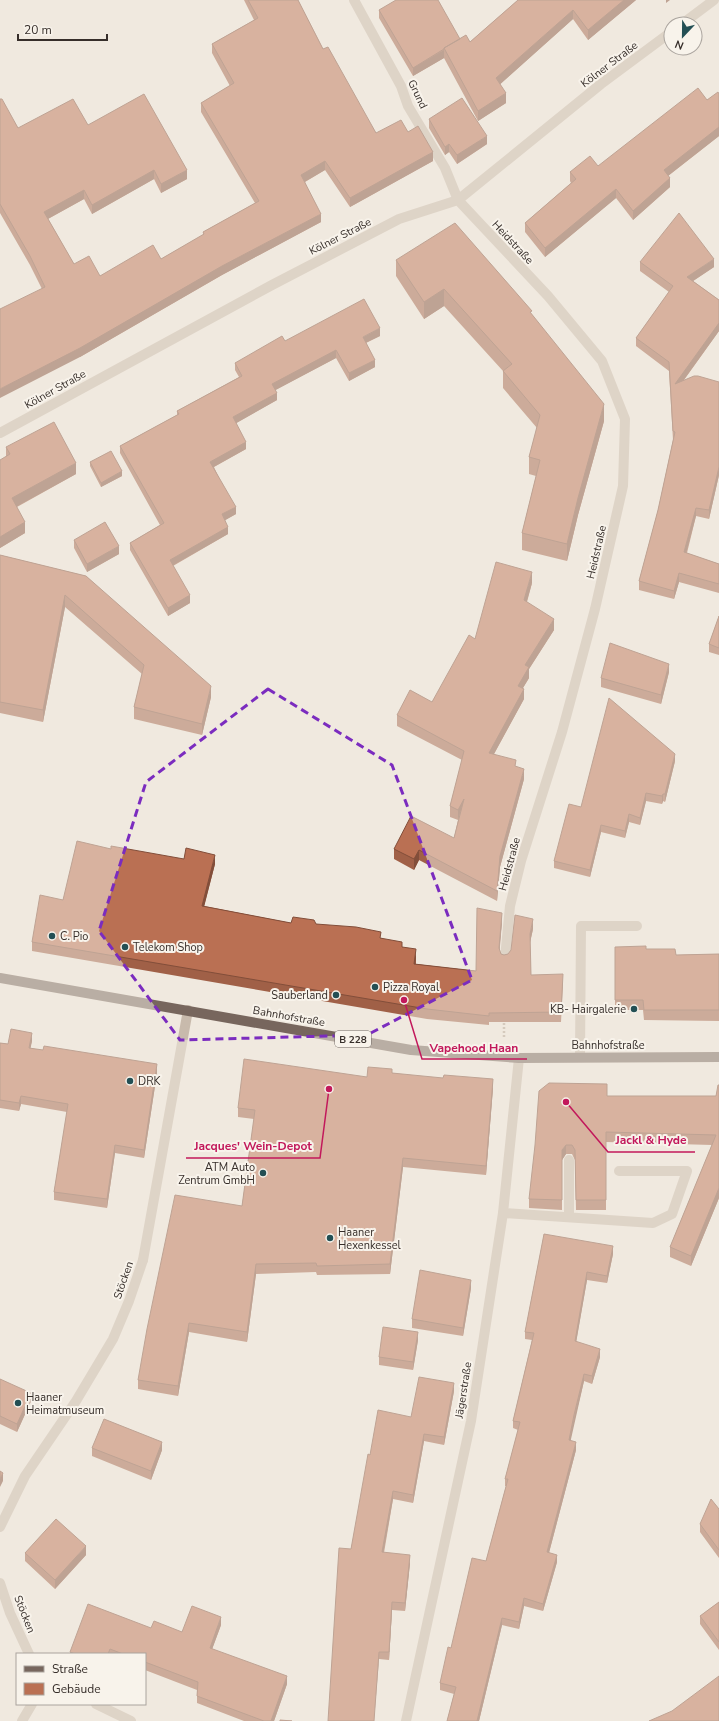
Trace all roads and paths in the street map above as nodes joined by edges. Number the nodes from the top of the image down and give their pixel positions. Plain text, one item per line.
1 (354, 0) edge
2 (714, 0) edge
3 (693, 16) edge
4 (663, 38) edge
5 (458, 200) junction
6 (0, 433) edge
7 (637, 926) dead end
8 (505, 958) edge
9 (0, 978) edge
10 (188, 1010) junction
11 (504, 1019) edge
12 (503, 1057) junction
13 (580, 1057) junction
14 (719, 1057) edge
15 (519, 1058) junction
16 (569, 1160) edge
17 (619, 1171) dead end
18 (503, 1213) junction
19 (568, 1217) junction
20 (0, 1527) edge
21 (0, 1582) edge
22 (29, 1653) edge
23 (31, 1705) edge
24 (98, 1705) edge
25 (22, 1721) edge
26 (131, 1721) edge
27 (406, 1721) edge

1 - 5 street, Grund
2 - 3 street
4 - 5 street, Kölner Straße
5 - 6 street, Kölner Straße
5 - 8 street, Heidstraße
7 - 13 street
9 - 10 main road, Bahnhofstraße / B 228
10 - 12 main road, Bahnhofstraße / B 228
10 - 20 street, Stöcken
11 - 12 path
12 - 15 main road, Bahnhofstraße / B 228
13 - 14 main road, Bahnhofstraße / B 228
13 - 15 main road, Bahnhofstraße / B 228
15 - 18 street, Jägerstraße
16 - 19 street
17 - 19 street
18 - 19 street
18 - 27 street, Jägerstraße
21 - 22 street, Stöcken
23 - 25 street
24 - 26 street

